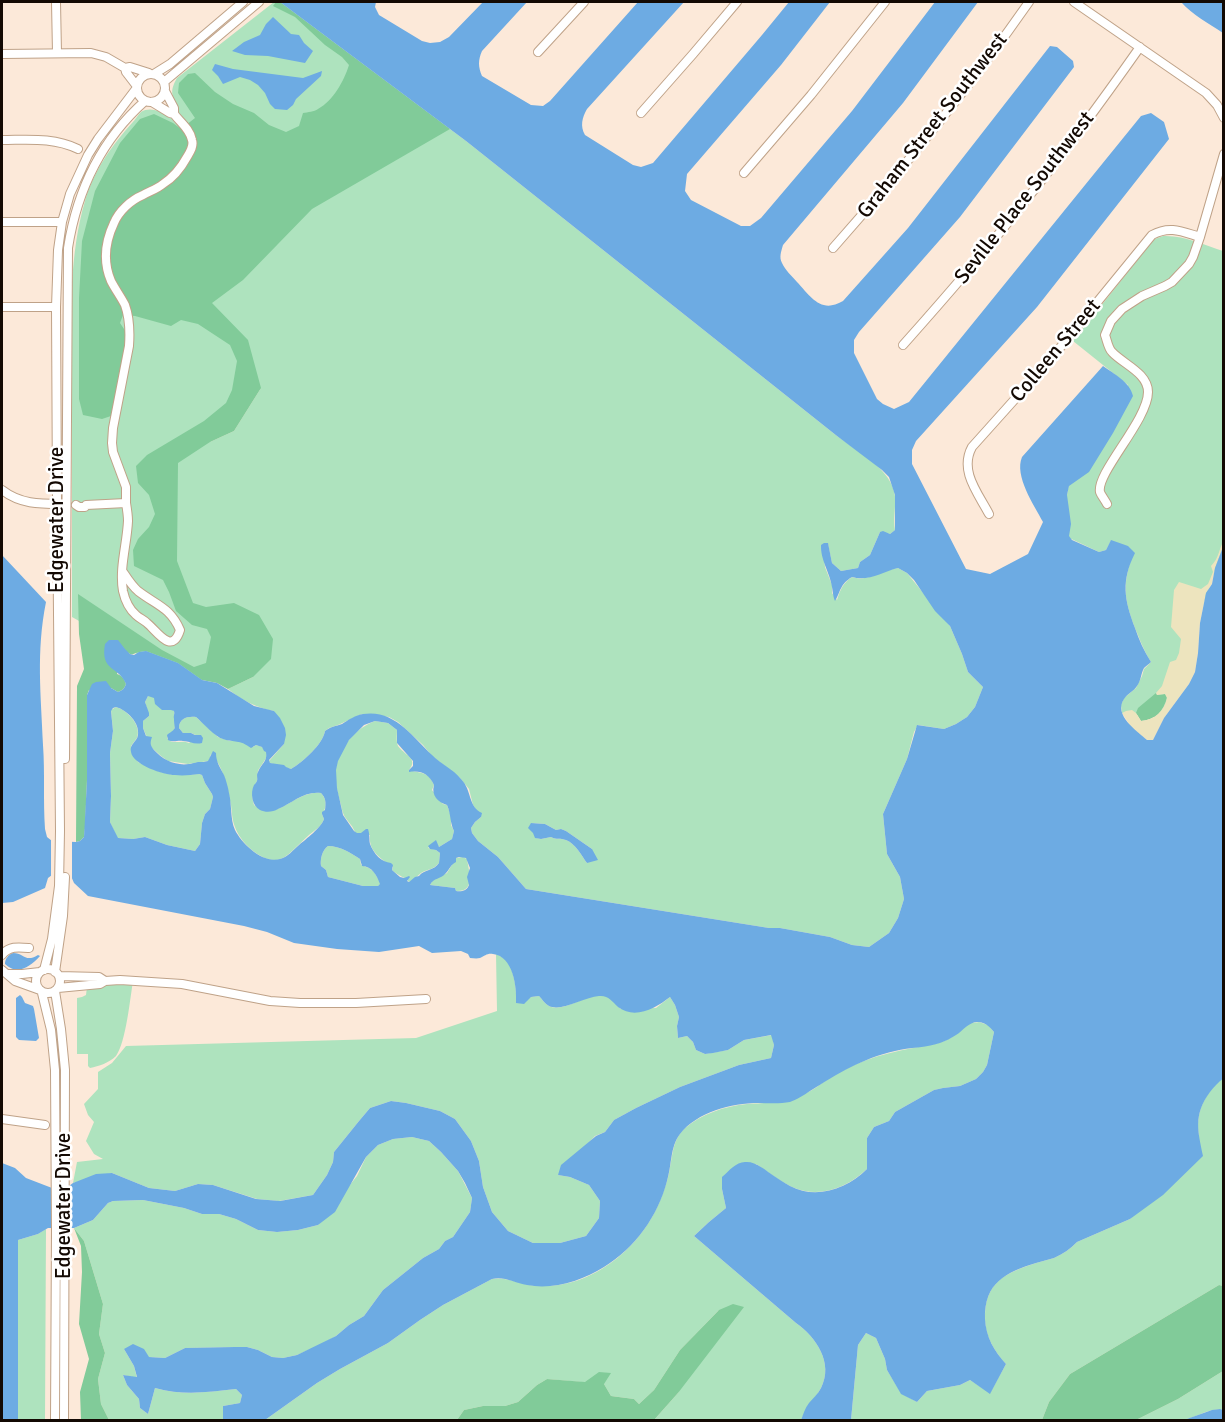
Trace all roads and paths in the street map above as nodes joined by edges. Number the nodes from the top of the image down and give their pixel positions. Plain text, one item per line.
1 (56, 2) edge
2 (243, 2) edge
3 (259, 2) edge
4 (584, 2) edge
5 (737, 2) edge
6 (885, 2) edge
7 (1029, 2) edge
8 (1074, 2) edge
9 (1140, 47) junction
10 (538, 52) dead end
11 (57, 53) junction
12 (2, 54) edge
13 (125, 68) junction
14 (151, 74) junction
15 (164, 86) junction
16 (136, 87) junction
17 (148, 101) junction
18 (641, 113) dead end
19 (174, 114) junction
20 (1224, 118) edge
21 (2, 140) edge
22 (78, 149) dead end
23 (1224, 154) edge
24 (744, 173) dead end
25 (2, 222) edge
26 (62, 222) junction
27 (1200, 237) junction
28 (833, 248) dead end
29 (2, 307) edge
30 (56, 307) junction
31 (903, 345) dead end
32 (2, 490) edge
33 (126, 503) junction
34 (61, 504) junction
35 (1107, 504) dead end
36 (989, 514) dead end
37 (123, 572) junction
38 (138, 591) junction
39 (129, 607) junction
40 (62, 886) junction
41 (29, 948) dead end
42 (2, 955) edge
43 (42, 971) junction
44 (5, 972) edge
45 (57, 974) junction
46 (105, 981) junction
47 (57, 990) junction
48 (41, 991) junction
49 (426, 999) dead end
50 (2, 1119) edge
51 (45, 1125) dead end
52 (60, 1181) junction
53 (60, 1232) junction
54 (56, 1296) junction
55 (64, 1363) junction
56 (55, 1420) edge
57 (64, 1420) edge

1 - 11 street
2 - 14 street
3 - 15 street
4 - 10 street
5 - 18 street
6 - 24 street
7 - 28 street, Graham Street Southwest
8 - 9 street
9 - 20 street
9 - 31 street, Seville Place Southwest
11 - 12 street
11 - 13 street
13 - 14 street
13 - 16 street
14 - 15 street
14 - 16 street
15 - 17 street
15 - 19 street
16 - 17 street
16 - 26 street, Edgewater Drive
17 - 19 street
17 - 34 street, Edgewater Drive
19 - 33 street
21 - 22 street
23 - 27 street
25 - 26 street
26 - 30 street, Edgewater Drive
27 - 35 street
27 - 36 street, Colleen Street
29 - 30 street
30 - 34 street, Edgewater Drive
32 - 34 street
33 - 34 street
33 - 37 street
34 - 40 street, Edgewater Drive
37 - 38 street
37 - 39 street
38 - 39 street
38 - 39 street
40 - 43 street, Edgewater Drive
40 - 45 street, Edgewater Drive
41 - 42 street
43 - 44 street
43 - 45 street
43 - 48 street
44 - 48 street
45 - 46 street
45 - 47 street
46 - 47 street
46 - 49 street
47 - 48 street
47 - 52 street, Edgewater Drive
48 - 52 street, Edgewater Drive
50 - 51 street
52 - 53 street, Edgewater Drive
53 - 54 street, Edgewater Drive
53 - 55 street, Edgewater Drive
54 - 55 street
54 - 56 street, Edgewater Drive
55 - 57 street, Edgewater Drive

